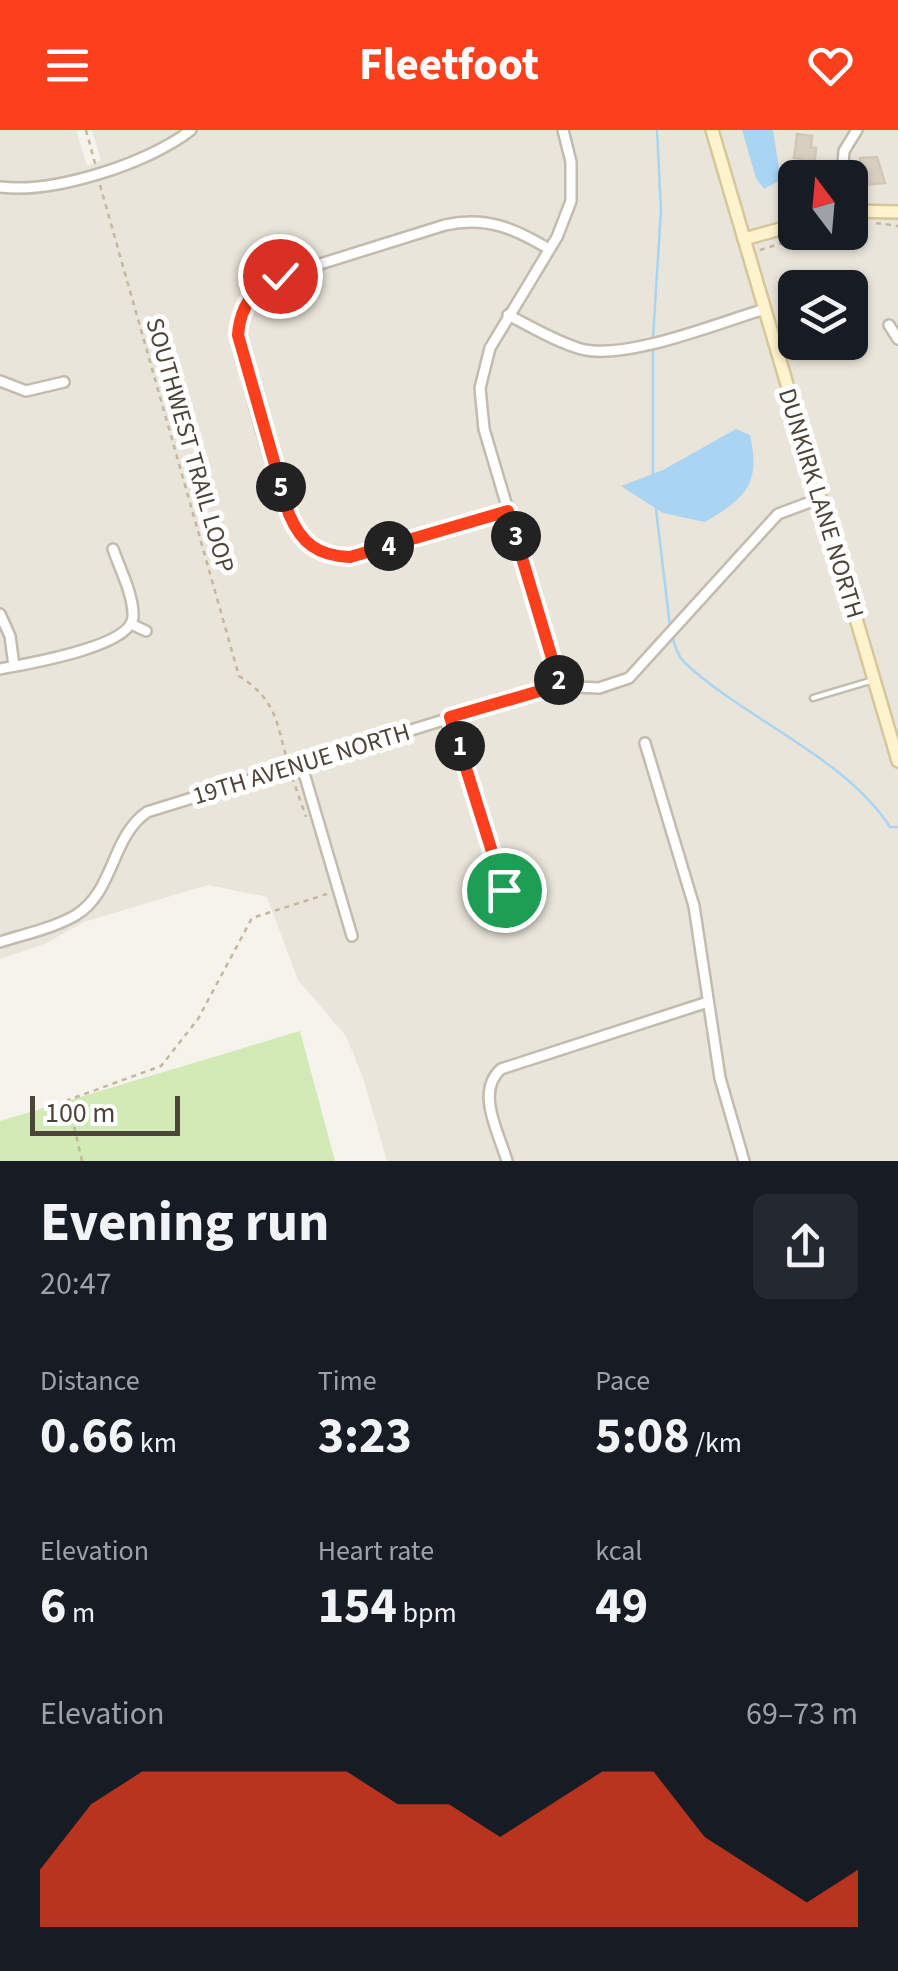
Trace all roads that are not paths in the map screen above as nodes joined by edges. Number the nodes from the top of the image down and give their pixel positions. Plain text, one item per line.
1 (192, 130) edge
2 (563, 130) edge
3 (712, 130) edge
4 (856, 130) edge
5 (843, 160) edge
6 (0, 187) edge
7 (868, 211) edge
8 (898, 212) edge
9 (778, 229) edge
10 (744, 239) junction
11 (549, 249) junction
12 (764, 309) junction
13 (508, 315) junction
14 (889, 325) dead end
15 (898, 340) edge
16 (0, 381) edge
17 (64, 382) dead end
18 (821, 498) junction
19 (508, 511) junction
20 (114, 549) dead end
21 (0, 614) edge
22 (131, 624) junction
23 (146, 631) dead end
24 (14, 666) junction
25 (0, 669) edge
26 (875, 680) junction
27 (560, 685) junction
28 (813, 698) dead end
29 (450, 717) junction
30 (645, 743) dead end
31 (898, 761) edge
32 (301, 763) junction
33 (504, 890) dead end
34 (352, 936) dead end
35 (0, 942) edge
36 (708, 1002) junction
37 (507, 1161) edge
38 (744, 1161) edge

1 - 6 street
2 - 11 street
3 - 10 street, DUNKIRK LANE NORTH
4 - 5 street
7 - 8 street
9 - 10 street
10 - 12 street, DUNKIRK LANE NORTH
11 - 13 street
11 - 19 street
12 - 13 street
12 - 18 street, DUNKIRK LANE NORTH
13 - 19 street
14 - 15 street
16 - 17 street
18 - 26 street, DUNKIRK LANE NORTH
18 - 27 street, 19TH AVENUE NORTH
19 - 27 street
20 - 22 street
21 - 24 street
22 - 23 street
22 - 24 street
24 - 25 street
26 - 28 lane
26 - 31 street, DUNKIRK LANE NORTH
27 - 29 street, 19TH AVENUE NORTH
29 - 32 street, 19TH AVENUE NORTH
29 - 33 street
30 - 36 street
32 - 34 street
32 - 35 street, 19TH AVENUE NORTH
36 - 37 street
36 - 38 street

